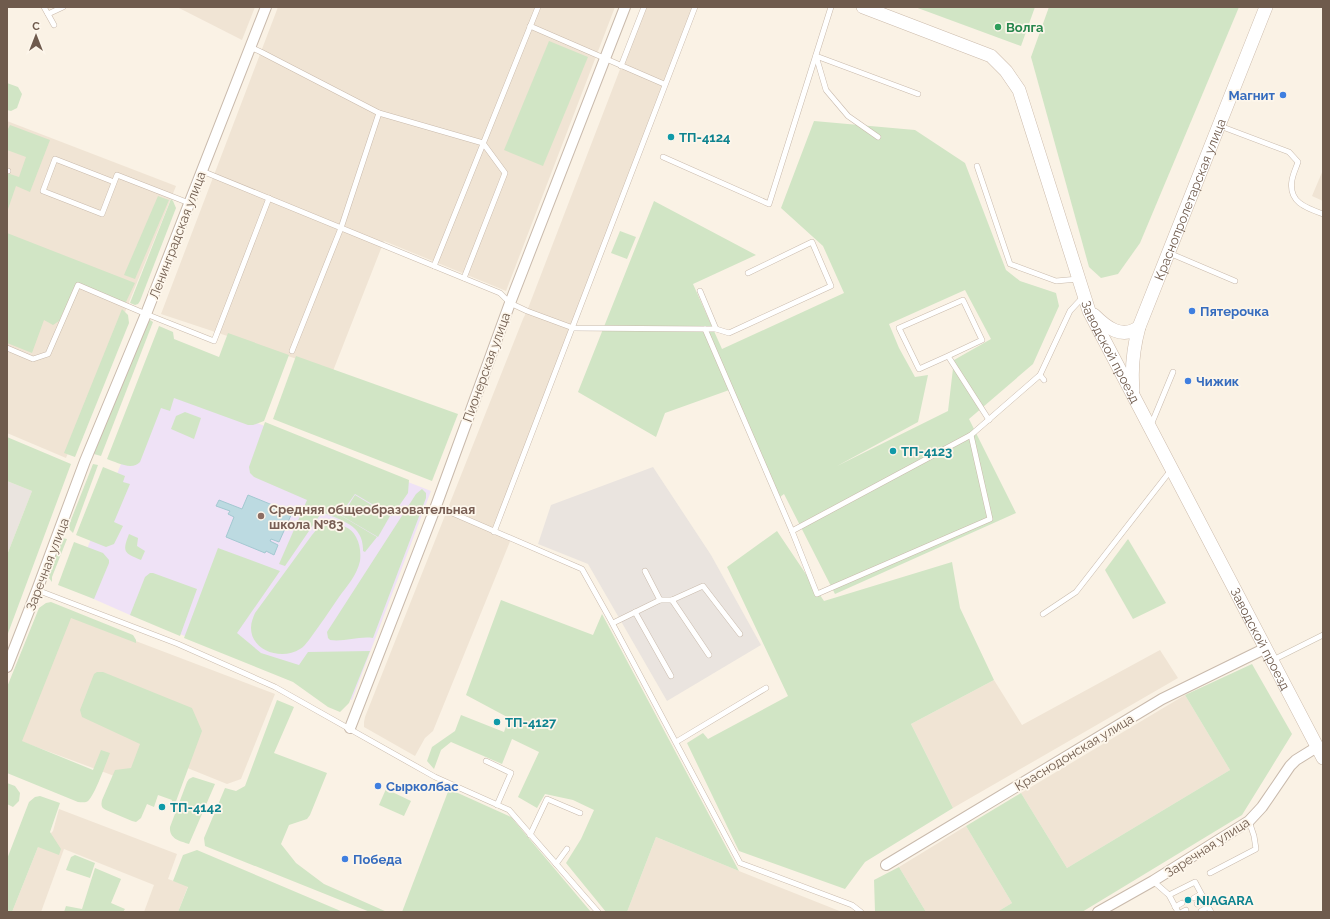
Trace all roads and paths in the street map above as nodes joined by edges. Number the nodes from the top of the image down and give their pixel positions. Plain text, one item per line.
1 (44, 7) edge
2 (63, 7) edge
3 (266, 7) edge
4 (538, 7) edge
5 (625, 7) edge
6 (644, 7) edge
7 (695, 7) edge
8 (831, 7) edge
9 (863, 7) edge
10 (1266, 7) edge
11 (48, 14) junction
12 (54, 25) dead end
13 (530, 26) junction
14 (250, 47) junction
15 (816, 56) junction
16 (605, 58) junction
17 (621, 66) junction
18 (664, 84) junction
19 (918, 94) dead end
20 (380, 113) junction
21 (1219, 126) junction
22 (878, 137) dead end
23 (483, 143) junction
24 (663, 158) dead end
25 (977, 166) dead end
26 (202, 171) junction
27 (114, 182) junction
28 (269, 198) junction
29 (189, 203) junction
30 (1323, 214) edge
31 (341, 228) junction
32 (1168, 253) junction
33 (434, 266) junction
34 (748, 272) dead end
35 (464, 278) junction
36 (1078, 279) junction
37 (1235, 281) dead end
38 (700, 291) dead end
39 (1083, 296) junction
40 (510, 303) junction
41 (1089, 311) junction
42 (146, 314) junction
43 (1139, 327) junction
44 (573, 328) junction
45 (704, 329) junction
46 (716, 329) junction
47 (7, 348) edge
48 (292, 351) dead end
49 (948, 356) junction
50 (1173, 372) dead end
51 (1040, 375) junction
52 (1044, 380) dead end
53 (1133, 396) junction
54 (989, 420) junction
55 (1150, 428) junction
56 (971, 435) junction
57 (85, 461) joint
58 (1171, 469) junction
59 (436, 506) junction
60 (792, 531) junction
61 (494, 532) junction
62 (646, 571) dead end
63 (37, 590) junction
64 (660, 600) junction
65 (672, 600) junction
66 (635, 612) junction
67 (1042, 614) dead end
68 (612, 623) junction
69 (740, 634) dead end
70 (1323, 635) edge
71 (1266, 648) junction
72 (709, 655) dead end
73 (1272, 661) junction
74 (7, 667) edge
75 (671, 676) dead end
76 (766, 688) dead end
77 (350, 728) junction
78 (676, 742) junction
79 (1320, 752) edge
80 (486, 762) dead end
81 (498, 805) junction
82 (580, 814) dead end
83 (1249, 822) junction
84 (530, 835) junction
85 (567, 849) dead end
86 (556, 864) junction
87 (886, 865) dead end
88 (1210, 874) dead end
89 (1153, 881) junction
90 (1201, 894) junction
91 (1169, 895) junction
92 (1194, 898) dead end
93 (1204, 900) junction
94 (1182, 903) dead end
95 (1198, 904) dead end
96 (1175, 907) junction
97 (1208, 907) junction
98 (1201, 911) dead end
99 (598, 912) edge
100 (861, 912) edge
101 (1098, 912) edge
102 (1178, 912) edge
103 (1211, 912) edge

1 - 11 lane
2 - 11 lane
3 - 14 street, Ленинградская улица
4 - 13 lane
5 - 16 street, Пионерская улица
6 - 17 lane
7 - 18 lane
8 - 15 lane
9 - 36 main road, Заводской проезд
10 - 21 main road, Краснопролетарская улица
11 - 12 lane
13 - 16 lane
13 - 23 lane
14 - 20 lane
14 - 26 street, Ленинградская улица
15 - 19 lane
15 - 22 lane
15 - 24 lane
16 - 17 lane
16 - 40 street, Пионерская улица
17 - 18 lane
18 - 44 lane
20 - 23 lane
20 - 31 lane
21 - 30 lane
21 - 32 main road, Краснопролетарская улица
23 - 33 lane
23 - 35 lane
25 - 36 lane
26 - 28 lane
26 - 29 street, Ленинградская улица
27 - 27 lane
27 - 29 lane
28 - 31 lane
28 - 42 lane
29 - 42 street, Ленинградская улица
31 - 33 lane
31 - 48 lane
32 - 37 lane
32 - 43 main road, Краснопролетарская улица
33 - 35 lane
34 - 46 lane
35 - 40 lane
36 - 39 main road, Заводской проезд
38 - 46 lane
39 - 41 main road, Заводской проезд
39 - 51 lane
40 - 44 lane
40 - 59 street, Пионерская улица
41 - 43 main road
41 - 53 main road, Заводской проезд
42 - 47 lane
42 - 57 street, Ленинградская улица
43 - 53 main road, Краснопролетарская улица
44 - 45 lane
44 - 61 lane
45 - 46 lane
45 - 60 lane
49 - 49 lane
49 - 54 lane
50 - 55 lane
51 - 52 lane
51 - 54 lane
53 - 55 main road, Заводской проезд
54 - 56 lane
55 - 58 main road, Заводской проезд
56 - 60 lane
56 - 60 lane
57 - 63 street, Заречная улица
58 - 67 lane
58 - 71 main road, Заводской проезд
59 - 61 lane
59 - 77 street, Пионерская улица
61 - 68 lane
62 - 64 lane
63 - 74 street, Заречная улица
63 - 77 lane
64 - 65 lane
64 - 66 lane
65 - 69 lane
65 - 72 lane
66 - 68 lane
66 - 75 lane
68 - 78 lane
70 - 73 lane
71 - 73 main road, Заводской проезд
71 - 87 street, Краснодонская улица
73 - 79 main road, Заводской проезд
76 - 78 lane
77 - 81 lane
78 - 100 lane
79 - 83 street, Заречная улица
80 - 81 lane
81 - 84 lane
82 - 84 lane
83 - 88 lane
83 - 89 street, Заречная улица
84 - 86 lane
85 - 86 lane
86 - 99 lane
89 - 91 lane
89 - 101 street, Заречная улица
90 - 91 lane
90 - 92 lane
90 - 93 lane
91 - 96 lane
93 - 95 lane
93 - 97 lane
94 - 96 lane
96 - 102 lane
97 - 98 lane
97 - 103 lane

